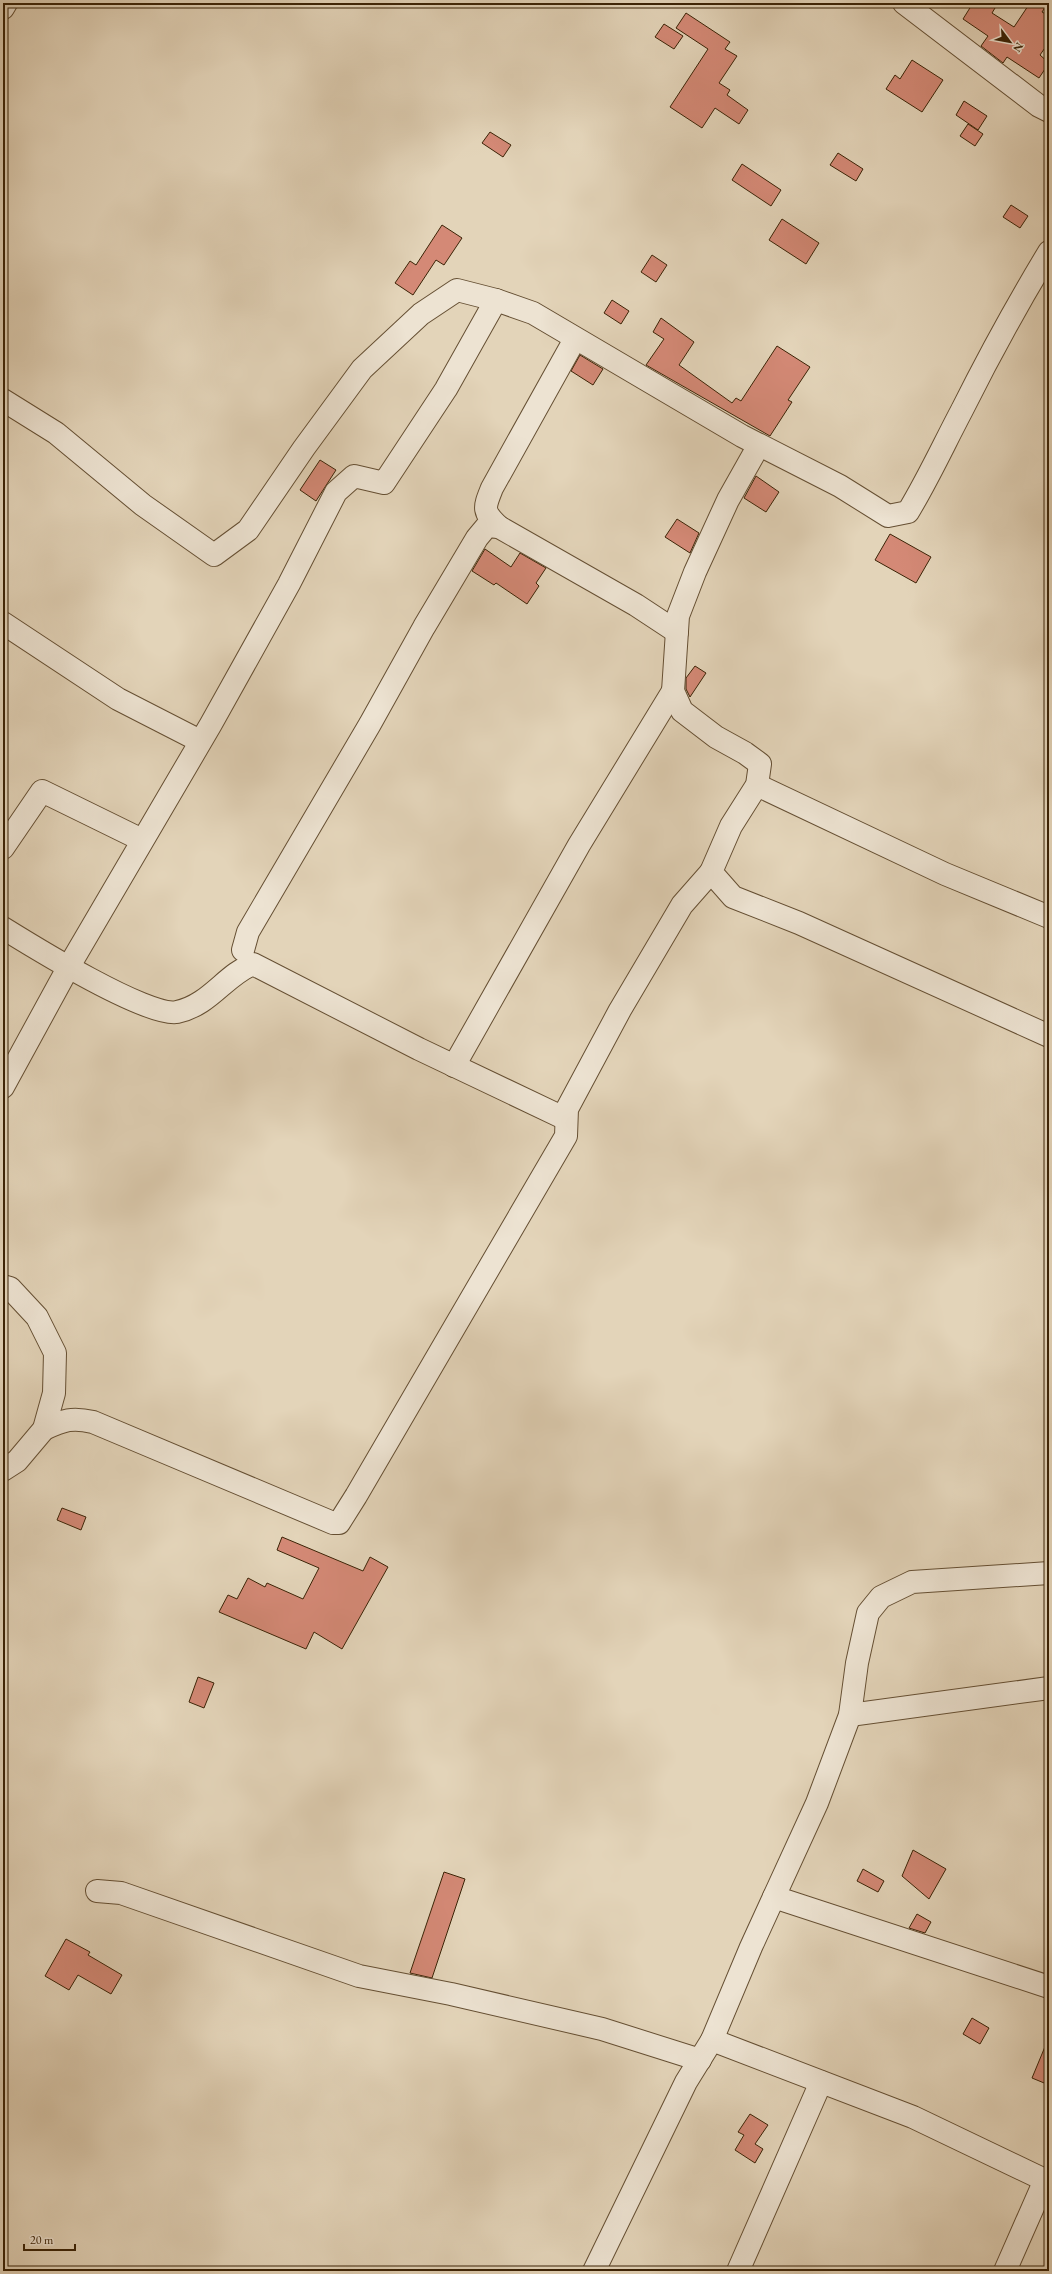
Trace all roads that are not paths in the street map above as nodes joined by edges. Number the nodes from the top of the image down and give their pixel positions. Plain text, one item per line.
1 (6, 3) edge
2 (904, 3) edge
3 (3, 8) edge
4 (1049, 111) edge
5 (1049, 252) edge
6 (496, 300) junction
7 (575, 339) junction
8 (3, 400) edge
9 (759, 445) junction
10 (498, 527) junction
11 (3, 623) edge
12 (677, 632) junction
13 (673, 691) junction
14 (200, 741) junction
15 (757, 785) junction
16 (142, 840) junction
17 (3, 848) edge
18 (711, 872) junction
19 (1049, 917) edge
20 (3, 928) edge
21 (243, 950) dead end
22 (68, 968) junction
23 (1049, 1036) edge
24 (454, 1066) junction
25 (3, 1087) edge
26 (566, 1119) junction
27 (3, 1286) edge
28 (44, 1429) junction
29 (3, 1470) edge
30 (1049, 1573) edge
31 (1049, 1688) edge
32 (850, 1715) junction
33 (97, 1891) dead end
34 (774, 1897) junction
35 (1049, 1987) edge
36 (712, 2040) junction
37 (700, 2060) junction
38 (821, 2082) junction
39 (1047, 2181) edge
40 (594, 2271) edge
41 (738, 2271) edge
42 (1005, 2271) edge

1 - 3 street
2 - 4 street
5 - 9 street
6 - 7 street
6 - 8 street
6 - 14 street
7 - 9 street
7 - 10 street
9 - 12 street
10 - 12 street
10 - 21 street
11 - 14 street
12 - 13 street
13 - 15 street
13 - 24 street
14 - 16 street
15 - 18 street
15 - 19 street
16 - 17 street
16 - 22 street
18 - 23 street
18 - 26 street
20 - 22 street
22 - 24 street
22 - 25 street
24 - 26 street
26 - 28 street
27 - 28 street
28 - 29 street
30 - 32 street
31 - 32 street
32 - 34 street
33 - 37 street
34 - 35 street
34 - 36 street
36 - 37 street
36 - 38 street
37 - 40 street
38 - 39 street
38 - 41 street
39 - 42 street

